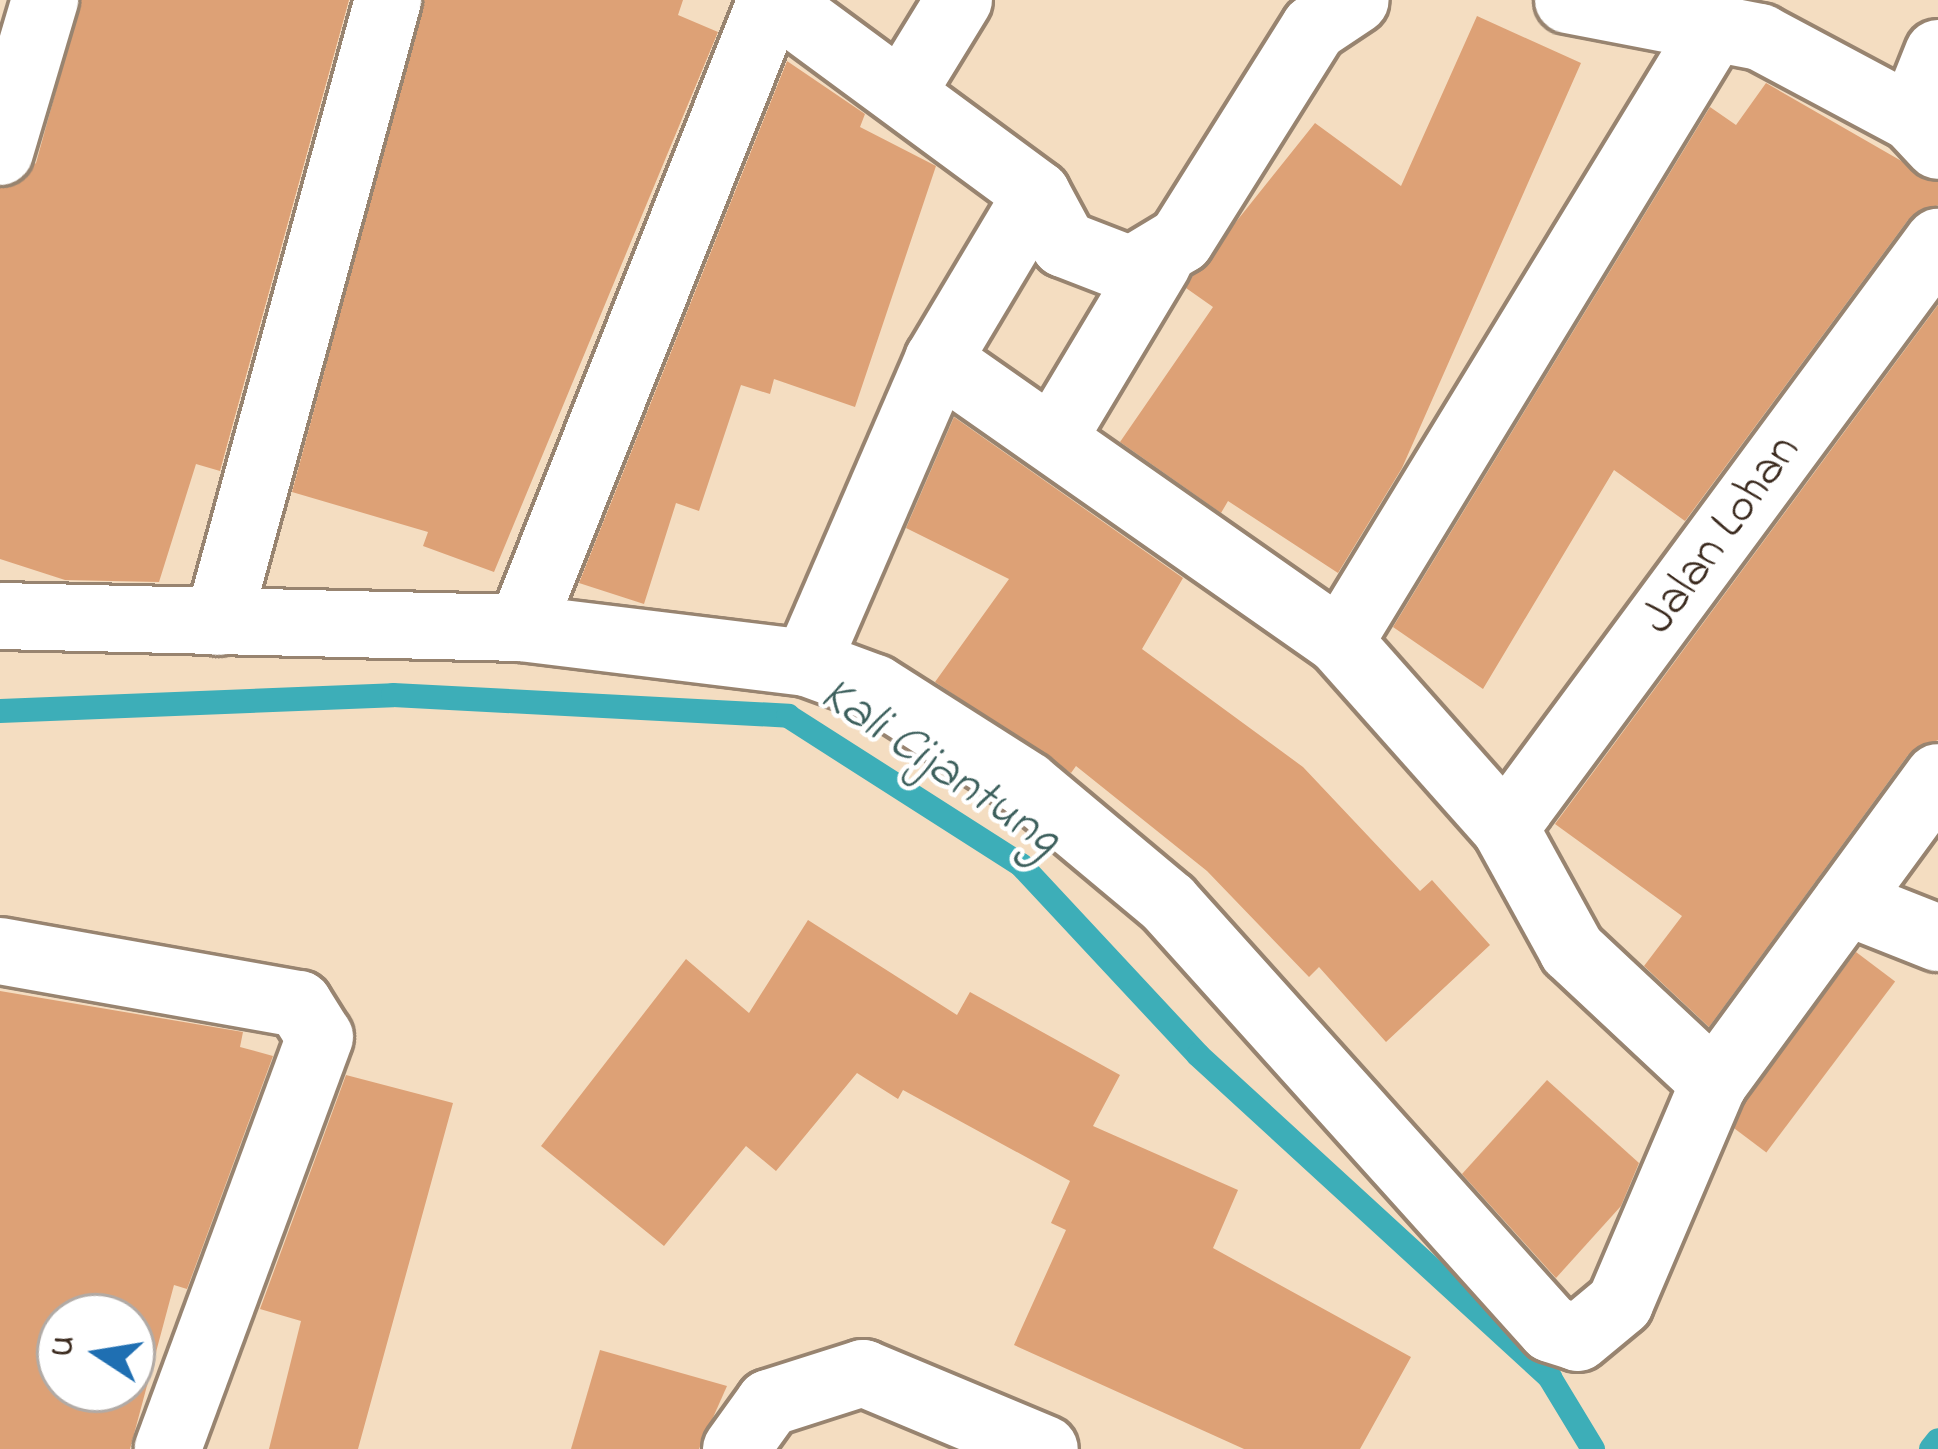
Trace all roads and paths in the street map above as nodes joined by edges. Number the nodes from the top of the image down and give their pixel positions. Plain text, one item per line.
1 (45, 0) edge
2 (388, 0) edge
3 (773, 0) edge
4 (959, 0) edge
5 (1356, 0) edge
6 (1568, 0) edge
7 (1718, 22) junction
8 (1938, 52) edge
9 (902, 93) junction
10 (1925, 132) edge
11 (0, 152) edge
12 (1037, 194) junction
13 (1938, 242) edge
14 (1158, 263) junction
15 (938, 360) junction
16 (1054, 437) junction
17 (0, 616) edge
18 (218, 622) junction
19 (520, 628) junction
20 (1340, 642) junction
21 (807, 663) junction
22 (1938, 777) edge
23 (1505, 828) junction
24 (1847, 902) junction
25 (1938, 938) edge
26 (0, 951) edge
27 (1714, 1084) junction
28 (168, 1449) edge
29 (736, 1449) edge
30 (1045, 1449) edge

1 - 11 street
2 - 18 street
3 - 9 street
3 - 19 street
4 - 9 street
5 - 14 street
6 - 7 street
7 - 10 street
7 - 20 street
8 - 10 street
9 - 12 street
12 - 14 street
12 - 15 street
13 - 23 street, Jalan Lohan
14 - 16 street
15 - 16 street
15 - 21 street
16 - 20 street
17 - 18 street
18 - 19 street
19 - 21 street
20 - 23 street
21 - 27 street
22 - 24 street
23 - 27 street
24 - 25 street
24 - 27 street
26 - 28 street
29 - 30 street

